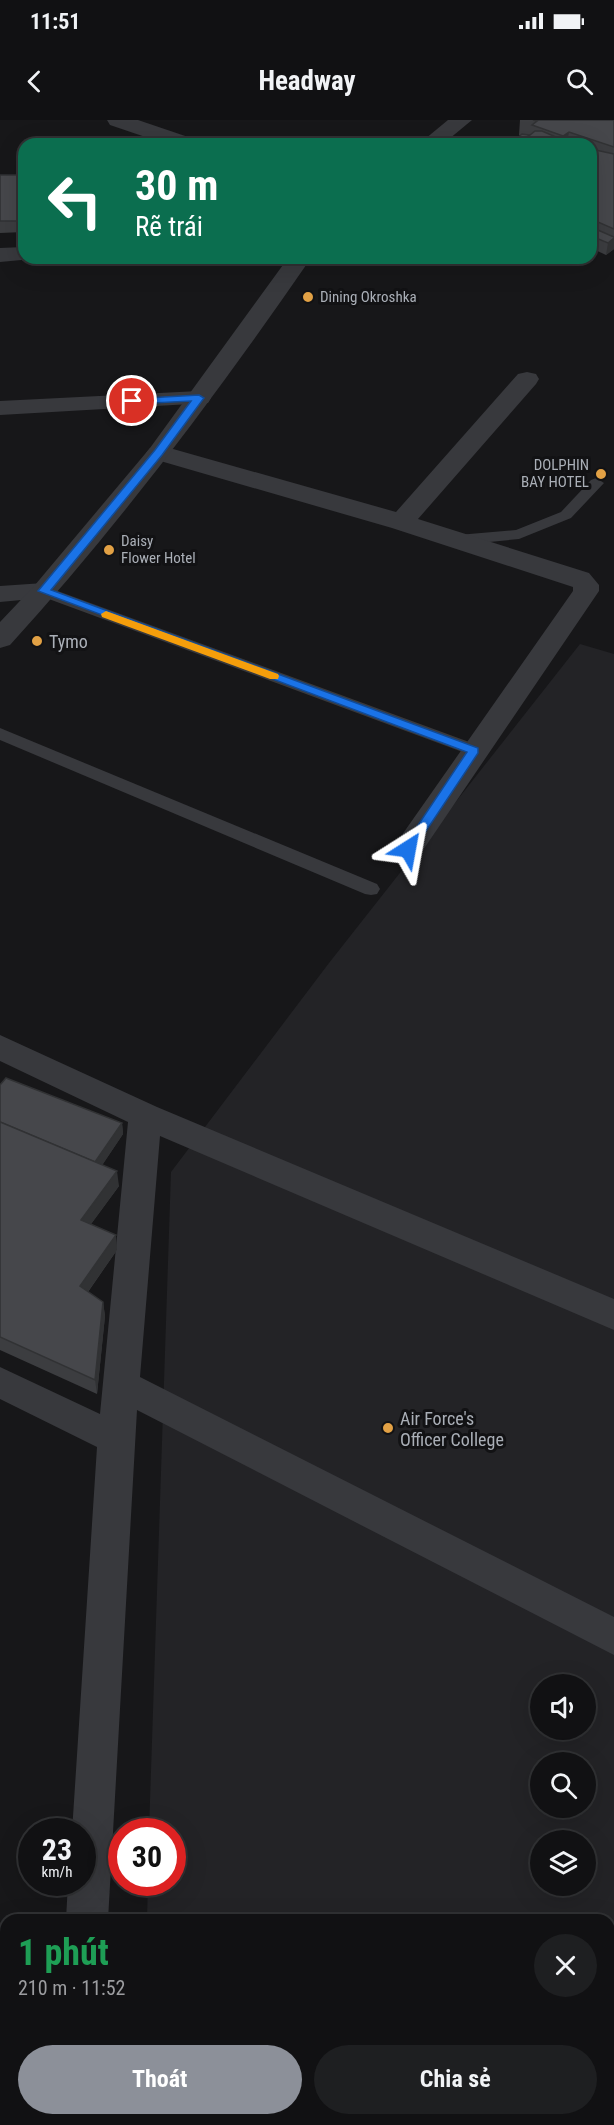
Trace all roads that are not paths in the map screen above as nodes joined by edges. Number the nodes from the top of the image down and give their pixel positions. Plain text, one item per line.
1 (118, 120) edge
2 (461, 120) edge
3 (169, 138) edge
4 (438, 138) edge
5 (18, 254) edge
6 (0, 255) edge
7 (296, 264) edge
8 (527, 379) dead end
9 (199, 398) junction
10 (0, 408) edge
11 (159, 453) junction
12 (596, 483) dead end
13 (401, 522) junction
14 (458, 540) junction
15 (44, 591) junction
16 (0, 594) edge
17 (0, 639) edge
18 (0, 734) edge
19 (474, 750) junction
20 (408, 849) dead end
21 (371, 889) dead end
22 (0, 1047) edge
23 (145, 1116) junction
24 (614, 1315) edge
25 (0, 1382) edge
26 (122, 1385) junction
27 (116, 1439) junction
28 (614, 1637) edge
29 (87, 1914) edge

1 - 3 street
2 - 4 street
5 - 6 street
7 - 9 street
8 - 13 street
9 - 10 street
9 - 11 street
11 - 13 street
11 - 15 street
12 - 14 lane
13 - 14 street
14 - 19 street
15 - 16 street
15 - 17 street
15 - 19 lane
18 - 21 lane
19 - 20 street
22 - 23 street
23 - 24 street
23 - 26 street
25 - 27 street
26 - 27 street
26 - 28 street
27 - 29 street

